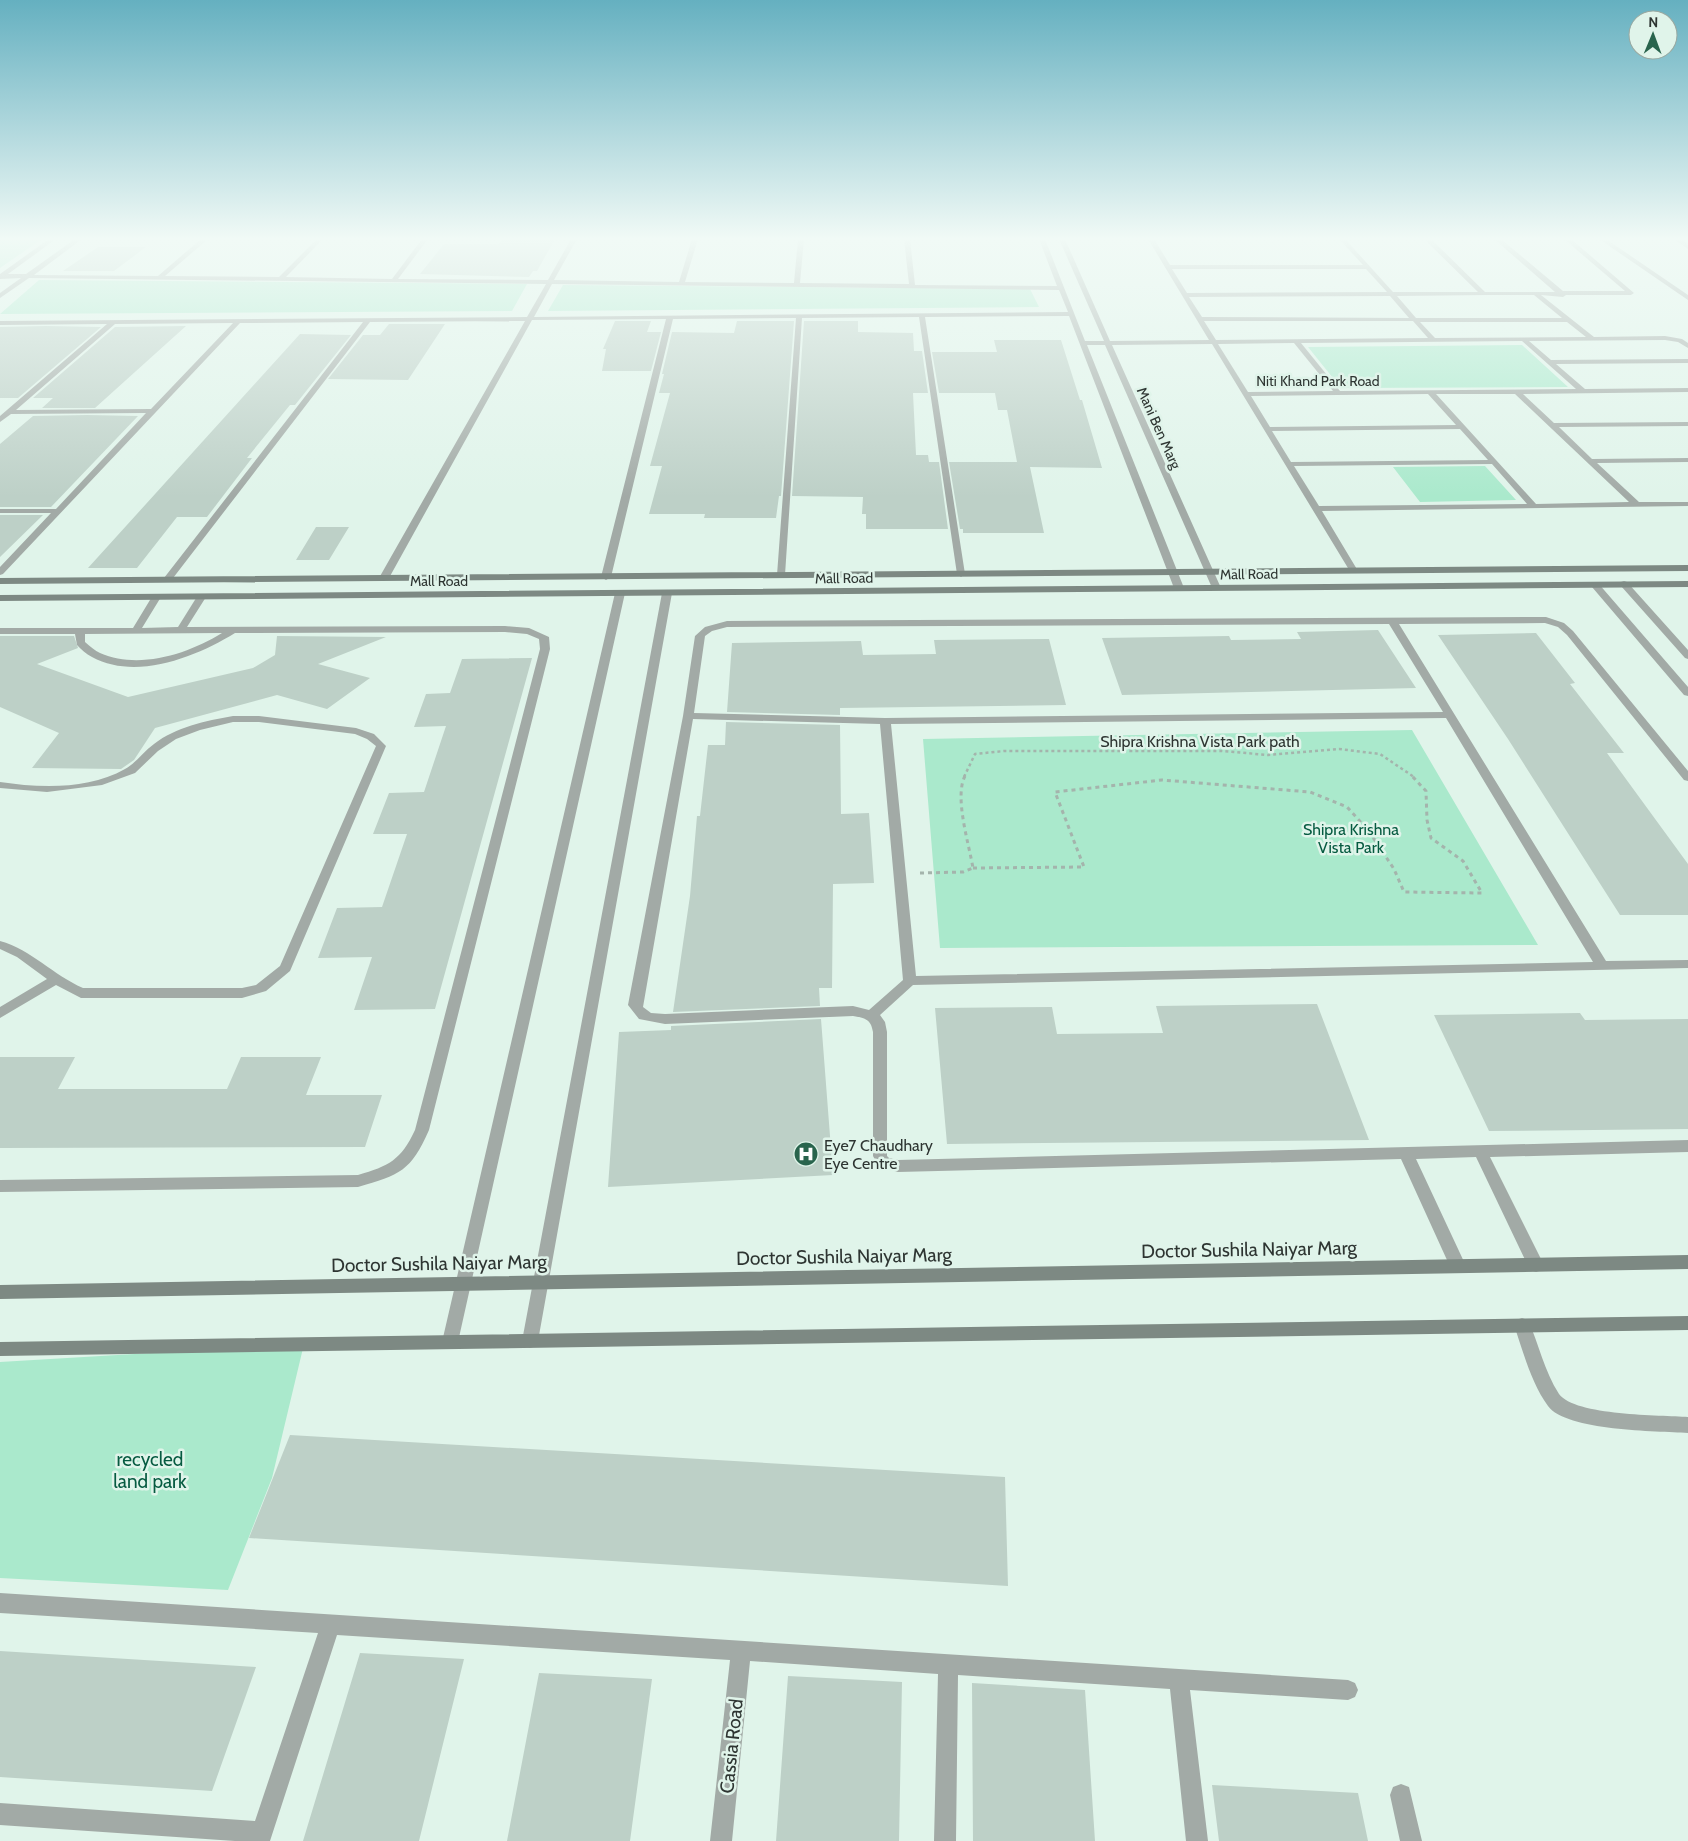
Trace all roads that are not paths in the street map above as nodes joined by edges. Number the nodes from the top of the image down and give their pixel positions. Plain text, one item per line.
1 (110, 325) edge
2 (234, 325) edge
3 (364, 325) edge
4 (527, 325) edge
5 (668, 325) edge
6 (798, 325) edge
7 (923, 325) edge
8 (1076, 325) edge
9 (1100, 325) edge
10 (1203, 325) edge
11 (1419, 325) edge
12 (1574, 325) edge
13 (1524, 340) junction
14 (1592, 340) junction
15 (1434, 341) junction
16 (1214, 342) junction
17 (1297, 342) junction
18 (1083, 343) junction
19 (1108, 343) junction
20 (1688, 346) edge
21 (1688, 361) edge
22 (1550, 362) junction
23 (1688, 390) edge
24 (1583, 391) junction
25 (1430, 392) junction
26 (1517, 392) junction
27 (1338, 393) junction
28 (1245, 394) junction
29 (153, 410) junction
30 (10, 412) junction
31 (0, 420) edge
32 (1688, 424) edge
33 (1553, 426) junction
34 (1462, 427) junction
35 (1267, 429) junction
36 (1688, 460) edge
37 (1590, 461) junction
38 (1494, 462) junction
39 (1288, 464) junction
40 (1688, 504) edge
41 (1637, 505) junction
42 (1534, 506) junction
43 (1315, 509) junction
44 (0, 511) edge
45 (57, 511) junction
46 (1688, 568) edge
47 (1354, 571) junction
48 (0, 572) edge
49 (1173, 572) junction
50 (1209, 572) junction
51 (961, 574) junction
52 (781, 575) junction
53 (606, 577) junction
54 (384, 578) junction
55 (167, 580) junction
56 (0, 581) edge
57 (1624, 584) junction
58 (1688, 584) edge
59 (1595, 585) junction
60 (1180, 588) junction
61 (1216, 588) junction
62 (620, 593) junction
63 (667, 593) junction
64 (156, 597) junction
65 (201, 597) junction
66 (0, 598) edge
67 (1392, 620) junction
68 (80, 630) junction
69 (136, 630) junction
70 (181, 630) junction
71 (233, 630) junction
72 (0, 631) edge
73 (1688, 656) edge
74 (1688, 693) edge
75 (688, 716) junction
76 (1450, 716) junction
77 (885, 721) junction
78 (1688, 778) edge
79 (0, 786) edge
80 (0, 945) edge
81 (1688, 964) edge
82 (1602, 966) junction
83 (56, 979) junction
84 (910, 981) junction
85 (0, 1013) edge
86 (872, 1015) junction
87 (1688, 1146) edge
88 (1480, 1151) junction
89 (1405, 1152) junction
90 (0, 1186) edge
91 (1688, 1262) edge
92 (1536, 1265) junction
93 (1458, 1266) junction
94 (540, 1282) junction
95 (464, 1284) junction
96 (0, 1292) edge
97 (1688, 1323) edge
98 (1522, 1326) junction
99 (530, 1341) junction
100 (450, 1342) junction
101 (0, 1349) edge
102 (1688, 1425) edge
103 (0, 1603) edge
104 (330, 1626) junction
105 (741, 1650) junction
106 (948, 1663) junction
107 (1179, 1678) junction
108 (1348, 1690) dead end
109 (1401, 1795) dead end
110 (0, 1814) edge
111 (261, 1837) edge
112 (720, 1841) edge
113 (946, 1841) edge
114 (1197, 1841) edge
115 (1411, 1841) edge

1 - 30 street
2 - 29 street
3 - 55 street
4 - 54 street
5 - 53 street
6 - 52 street
7 - 51 street
8 - 18 street
9 - 19 street, Mani Ben Marg
10 - 16 street, Niti Khand Park Road
11 - 15 street
12 - 14 street
13 - 14 street
13 - 15 street
13 - 22 street
14 - 20 street
15 - 17 street
16 - 17 street
16 - 19 street
16 - 28 street, Niti Khand Park Road
17 - 27 street
18 - 19 street
18 - 49 street
19 - 50 street, Mani Ben Marg
21 - 22 street
22 - 24 street
23 - 24 street, Niti Khand Park Road
24 - 26 street, Niti Khand Park Road
25 - 26 street, Niti Khand Park Road
25 - 27 street, Niti Khand Park Road
25 - 34 street
26 - 33 street
27 - 28 street, Niti Khand Park Road
28 - 35 street
29 - 30 street
29 - 45 street
30 - 31 street
32 - 33 street
33 - 37 street
34 - 35 street
34 - 38 street
35 - 39 street
36 - 37 street
37 - 41 street
38 - 39 street
38 - 42 street
39 - 43 street
40 - 41 street
41 - 42 street
42 - 43 street
43 - 47 street
44 - 45 street
45 - 48 street
46 - 47 street, Mall Road
47 - 50 street, Mall Road
49 - 50 street, Mall Road
49 - 51 street, Mall Road
49 - 60 street
50 - 61 street, Mani Ben Marg
51 - 52 street, Mall Road
52 - 53 street, Mall Road
53 - 54 street, Mall Road
54 - 55 street, Mall Road
55 - 56 street, Mall Road
57 - 58 street, Mall Road
57 - 59 street, Mall Road
57 - 73 street
59 - 61 street, Mall Road
59 - 74 street
60 - 61 street, Mall Road
60 - 63 street, Mall Road
62 - 63 street, Mall Road
62 - 65 street, Mall Road
62 - 95 street
63 - 94 street
64 - 65 street, Mall Road
64 - 66 street, Mall Road
64 - 69 street
65 - 70 street
67 - 75 street
67 - 76 street
67 - 78 street
68 - 69 street
68 - 71 street
68 - 72 street
69 - 70 street
70 - 71 street
71 - 90 street
75 - 77 street
75 - 86 street
76 - 77 street
76 - 82 street
77 - 84 street
79 - 83 street
80 - 83 street
81 - 82 street
82 - 84 street
83 - 85 street
84 - 86 street
86 - 89 street
87 - 88 street
88 - 89 street
88 - 92 street
89 - 93 street
91 - 92 street, Doctor Sushila Naiyar Marg
92 - 93 street, Doctor Sushila Naiyar Marg
93 - 94 street, Doctor Sushila Naiyar Marg
94 - 95 street, Doctor Sushila Naiyar Marg
94 - 99 street
95 - 96 street, Doctor Sushila Naiyar Marg
95 - 100 street
97 - 98 street
98 - 99 street
98 - 102 street
99 - 100 street
100 - 101 street
103 - 104 street
104 - 105 street
104 - 111 street
105 - 106 street
105 - 112 street, Cassia Road
106 - 107 street
106 - 113 street
107 - 108 street
107 - 114 street
109 - 115 street
110 - 111 street

